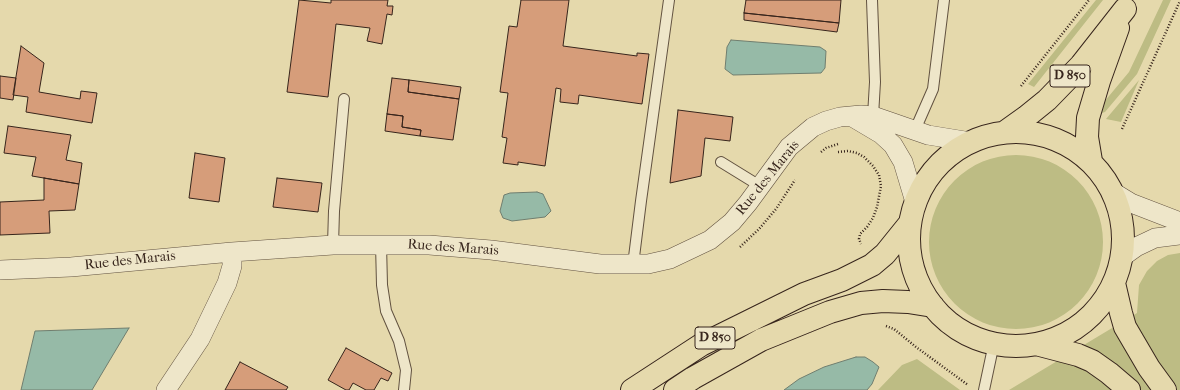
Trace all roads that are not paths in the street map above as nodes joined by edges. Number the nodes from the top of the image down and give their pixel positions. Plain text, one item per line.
1 (670, 0) edge
2 (872, 0) edge
3 (944, 0) edge
4 (1127, 4) edge
5 (344, 99) dead end
6 (873, 125) junction
7 (915, 130) junction
8 (1005, 132) junction
9 (971, 142) junction
10 (1090, 161) junction
11 (721, 162) dead end
12 (760, 186) junction
13 (1113, 192) junction
14 (915, 202) junction
15 (1180, 222) edge
16 (910, 223) junction
17 (1180, 235) edge
18 (381, 244) junction
19 (333, 245) junction
20 (232, 252) junction
21 (1122, 257) junction
22 (633, 265) junction
23 (0, 270) edge
24 (1114, 283) junction
25 (933, 306) junction
26 (994, 343) junction
27 (1036, 344) junction
28 (166, 390) edge
29 (404, 390) edge
30 (632, 390) edge
31 (675, 390) edge
32 (984, 390) edge
33 (1129, 390) edge
34 (1165, 390) edge

1 - 22 lane
2 - 6 lane
3 - 7 lane
4 - 8 main road, D 850
4 - 10 main road, D 850
5 - 19 lane
6 - 7 street, Rue des Marais
6 - 12 street, Rue des Marais
6 - 14 street
7 - 9 street, Rue des Marais
8 - 9 main road
8 - 10 main road
9 - 14 main road
10 - 13 main road
11 - 12 lane
12 - 22 street, Rue des Marais
13 - 15 street
13 - 21 main road
14 - 16 main road
16 - 25 main road
16 - 30 main road, D 850
17 - 21 street
18 - 19 street, Rue des Marais
18 - 22 street, Rue des Marais
18 - 29 lane
19 - 20 street, Rue des Marais
20 - 23 street, Rue des Marais
20 - 28 street
21 - 24 main road
24 - 27 main road
24 - 34 main road
25 - 26 main road
25 - 31 main road, D 850
26 - 27 main road
26 - 32 lane
27 - 33 main road

